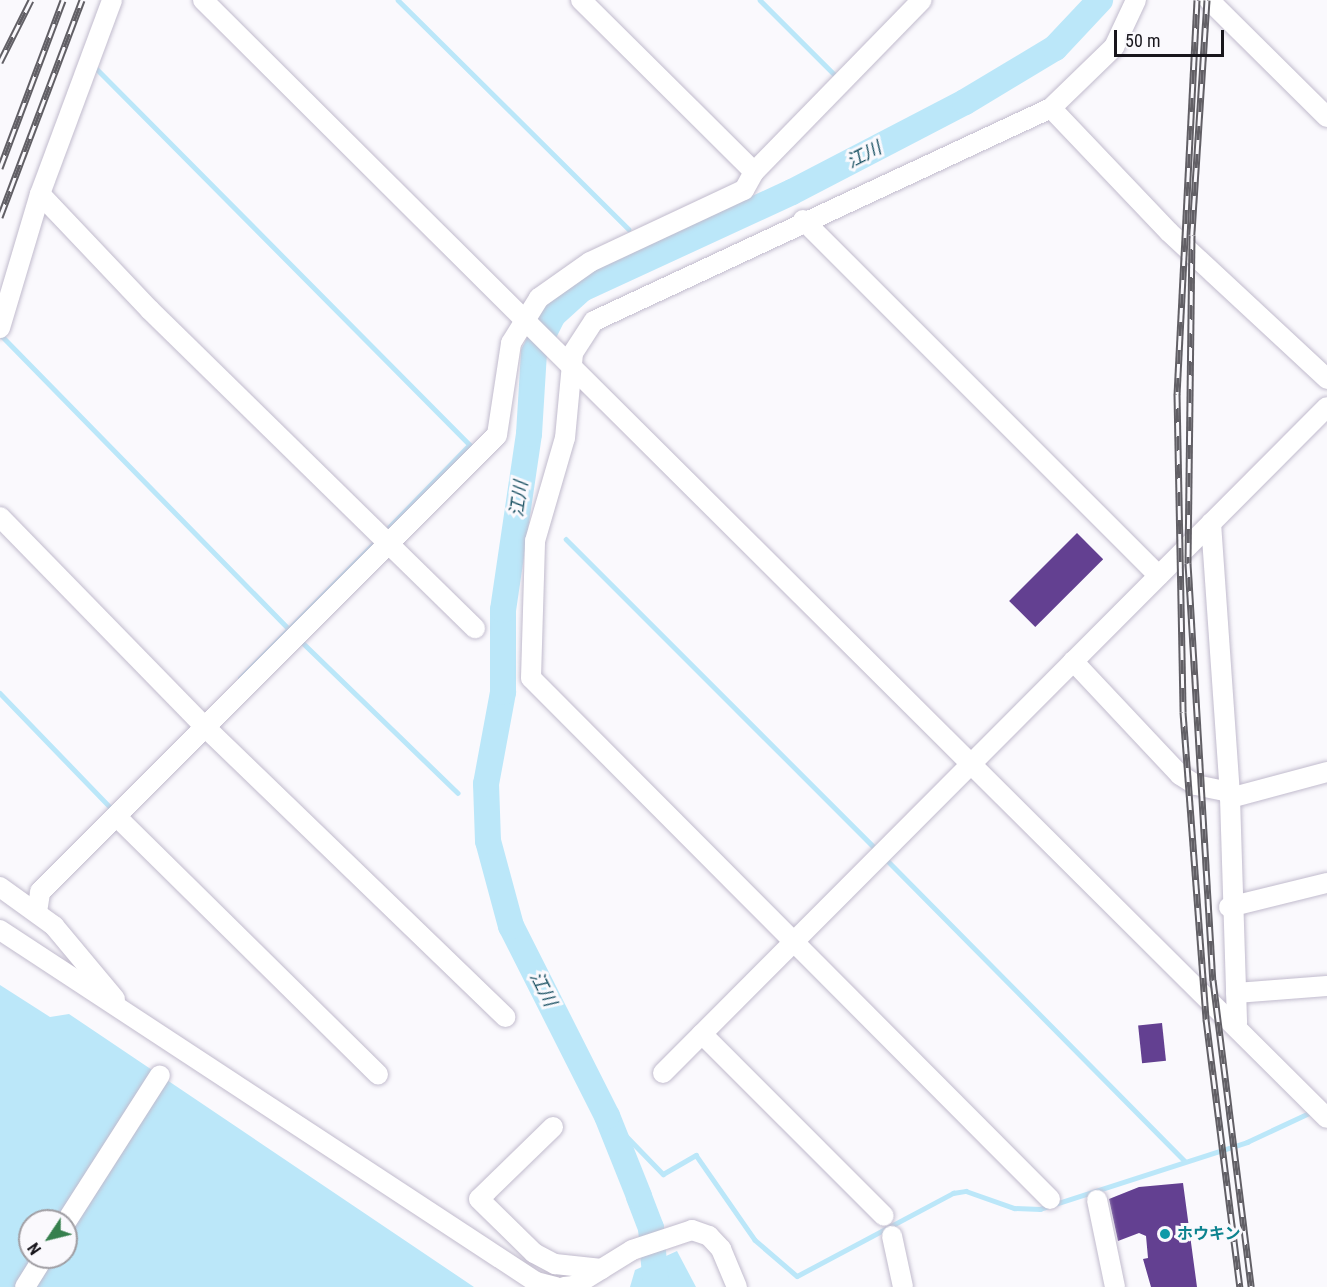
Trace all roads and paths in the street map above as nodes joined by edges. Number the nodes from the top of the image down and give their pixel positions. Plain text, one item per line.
1 (112, 0) edge
2 (203, 0) edge
3 (581, 0) edge
4 (922, 0) edge
5 (1137, 0) edge
6 (1209, 0) edge
7 (1051, 108) junction
8 (1327, 117) edge
9 (753, 172) junction
10 (40, 194) junction
11 (803, 220) junction
12 (525, 319) junction
13 (0, 328) edge
14 (568, 361) junction
15 (1327, 379) edge
16 (1327, 407) edge
17 (0, 517) edge
18 (1211, 523) junction
19 (385, 542) junction
20 (1159, 576) junction
21 (475, 627) dead end
22 (1073, 661) junction
23 (204, 726) junction
24 (974, 761) junction
25 (1327, 772) edge
26 (1229, 795) junction
27 (116, 816) junction
28 (1327, 883) edge
29 (0, 887) edge
30 (1229, 907) junction
31 (37, 912) junction
32 (0, 930) edge
33 (795, 940) junction
34 (1327, 986) edge
35 (1236, 993) junction
36 (126, 1012) junction
37 (506, 1017) dead end
38 (1237, 1023) junction
39 (702, 1034) junction
40 (663, 1073) dead end
41 (378, 1074) dead end
42 (160, 1075) dead end
43 (1327, 1118) edge
44 (553, 1127) dead end
45 (1050, 1199) dead end
46 (1097, 1200) dead end
47 (74, 1209) edge
48 (884, 1216) dead end
49 (892, 1236) dead end
50 (36, 1269) edge
51 (602, 1269) junction
52 (25, 1287) edge
53 (556, 1287) edge
54 (564, 1287) edge
55 (737, 1287) edge
56 (903, 1287) edge
57 (1115, 1287) edge

1 - 10 street
2 - 12 street
3 - 9 street
4 - 9 street
5 - 7 street
6 - 8 street
7 - 11 street
7 - 15 street
9 - 12 street
10 - 13 street
10 - 19 street
11 - 14 street
11 - 20 street
12 - 14 street
12 - 19 street
14 - 24 street
14 - 33 street
16 - 18 street
17 - 23 street
18 - 20 street
18 - 26 street
19 - 21 street
19 - 23 street
20 - 22 street
22 - 24 street
22 - 26 street
23 - 27 street
23 - 37 street
24 - 33 street
24 - 38 street
25 - 26 street
26 - 30 street
27 - 31 street
27 - 41 street
28 - 30 street
29 - 31 street
30 - 35 street
31 - 36 street
32 - 36 street
33 - 39 street
33 - 45 street
34 - 35 street
35 - 38 street
36 - 53 street
38 - 43 street
39 - 40 street
39 - 48 street
42 - 47 street
44 - 51 street
46 - 57 street
49 - 56 street
50 - 52 street
51 - 54 street
51 - 55 street

